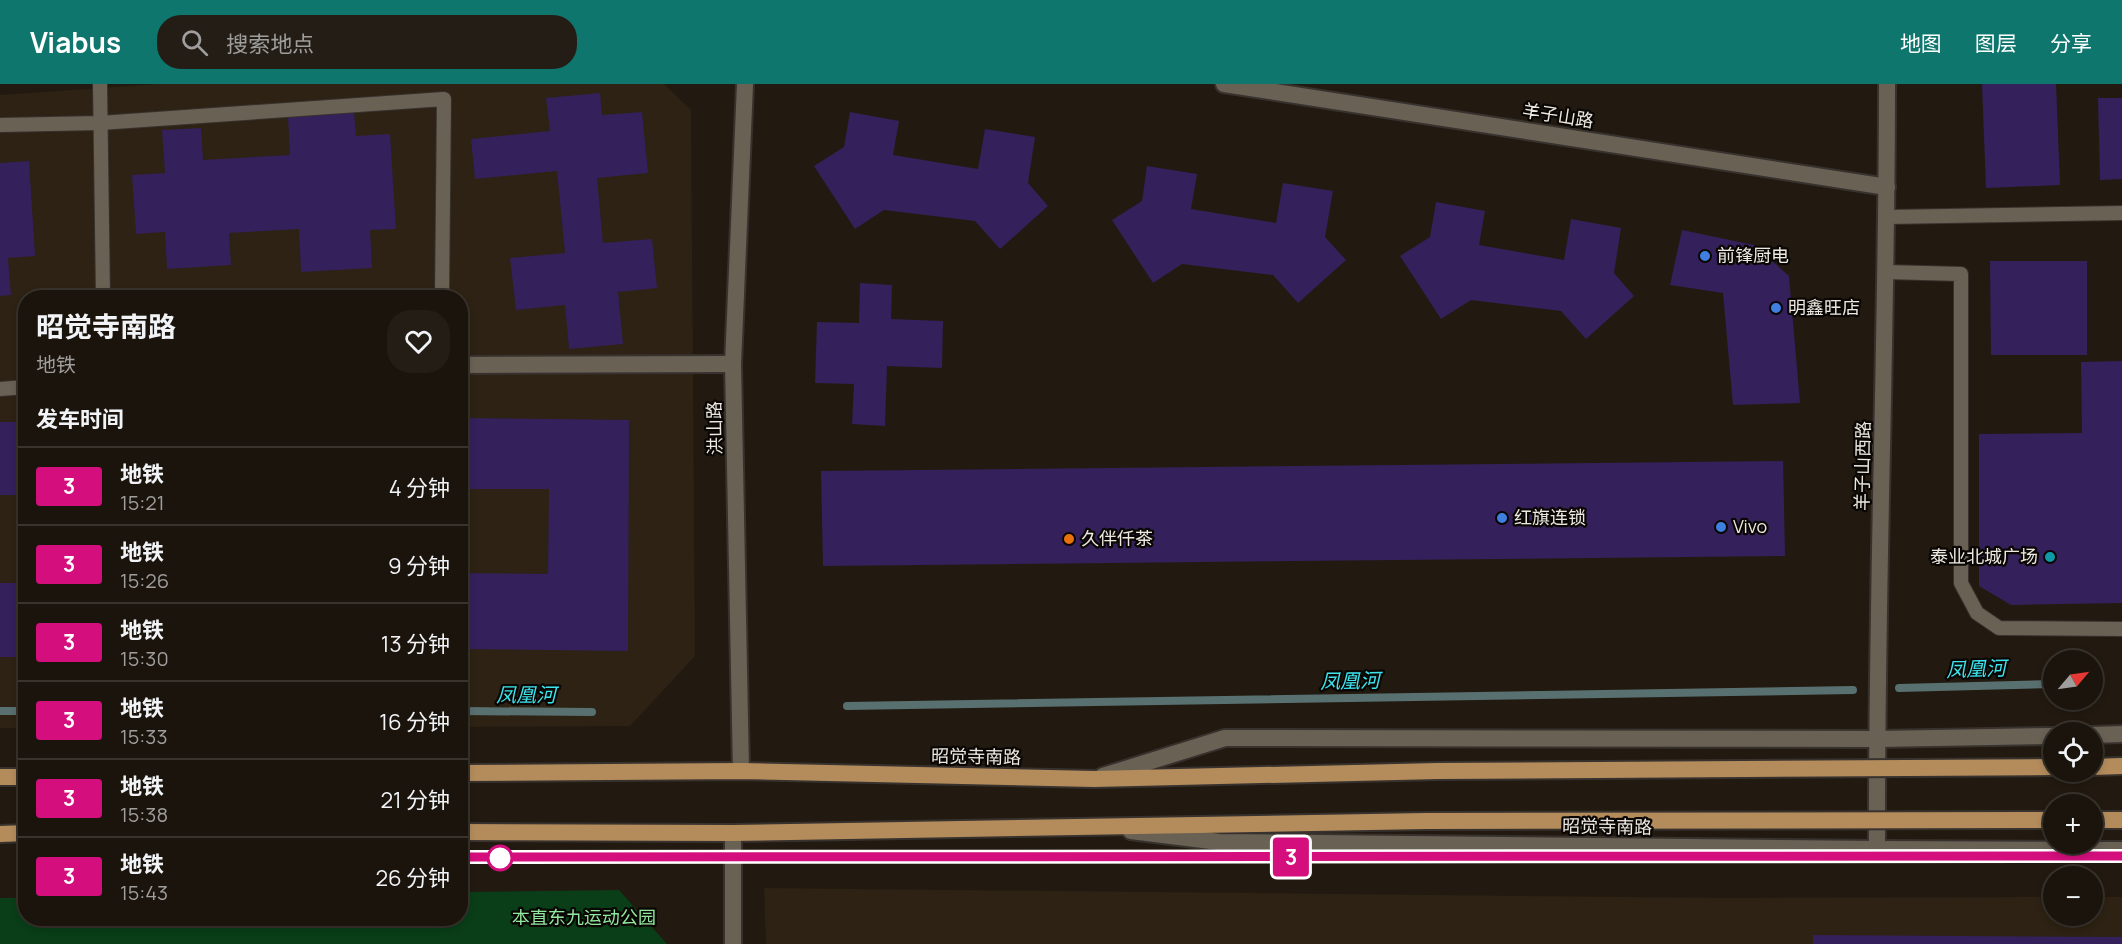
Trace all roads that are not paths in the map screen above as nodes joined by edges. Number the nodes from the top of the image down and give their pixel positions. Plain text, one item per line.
1 (100, 84) edge
2 (745, 84) edge
3 (1224, 84) edge
4 (1887, 84) edge
5 (100, 123) junction
6 (0, 125) edge
7 (1887, 187) junction
8 (2122, 213) edge
9 (1887, 217) junction
10 (1887, 272) junction
11 (103, 290) edge
12 (442, 290) edge
13 (733, 364) junction
14 (468, 365) edge
15 (18, 388) edge
16 (0, 389) edge
17 (2122, 629) edge
18 (2122, 734) edge
19 (2103, 735) edge
20 (2043, 736) edge
21 (1877, 739) junction
22 (2122, 766) edge
23 (2043, 767) edge
24 (2103, 767) edge
25 (741, 771) junction
26 (468, 773) edge
27 (0, 777) edge
28 (18, 777) edge
29 (1094, 780) junction
30 (2043, 820) edge
31 (2103, 820) edge
32 (2122, 820) edge
33 (1092, 826) junction
34 (468, 832) edge
35 (18, 833) edge
36 (733, 833) junction
37 (0, 834) edge
38 (1877, 849) junction
39 (2122, 850) edge
40 (733, 944) edge

1 - 5 lane
2 - 13 street, 洪山路
3 - 7 street, 羊子山路
4 - 7 street, 羊子山西路
5 - 6 lane
5 - 11 lane
5 - 12 lane
7 - 9 street, 羊子山西路
8 - 9 lane
9 - 10 street, 羊子山西路
10 - 17 lane
10 - 21 street, 羊子山西路
13 - 14 street
13 - 25 street, 洪山路
15 - 16 lane
18 - 19 street
20 - 21 street, 昭觉寺南路
21 - 29 street, 昭觉寺南路
21 - 38 street, 羊子山西路
22 - 24 main road
23 - 29 main road, 昭觉寺南路, bridge
25 - 26 main road, 昭觉寺南路
25 - 29 main road, 昭觉寺南路
27 - 28 main road
30 - 33 main road, 昭觉寺南路, bridge
31 - 32 main road
33 - 36 main road, 昭觉寺南路
33 - 38 street, 昭觉寺南路
34 - 36 main road, 昭觉寺南路
35 - 37 main road
36 - 40 street
38 - 39 street, 昭觉寺南路

